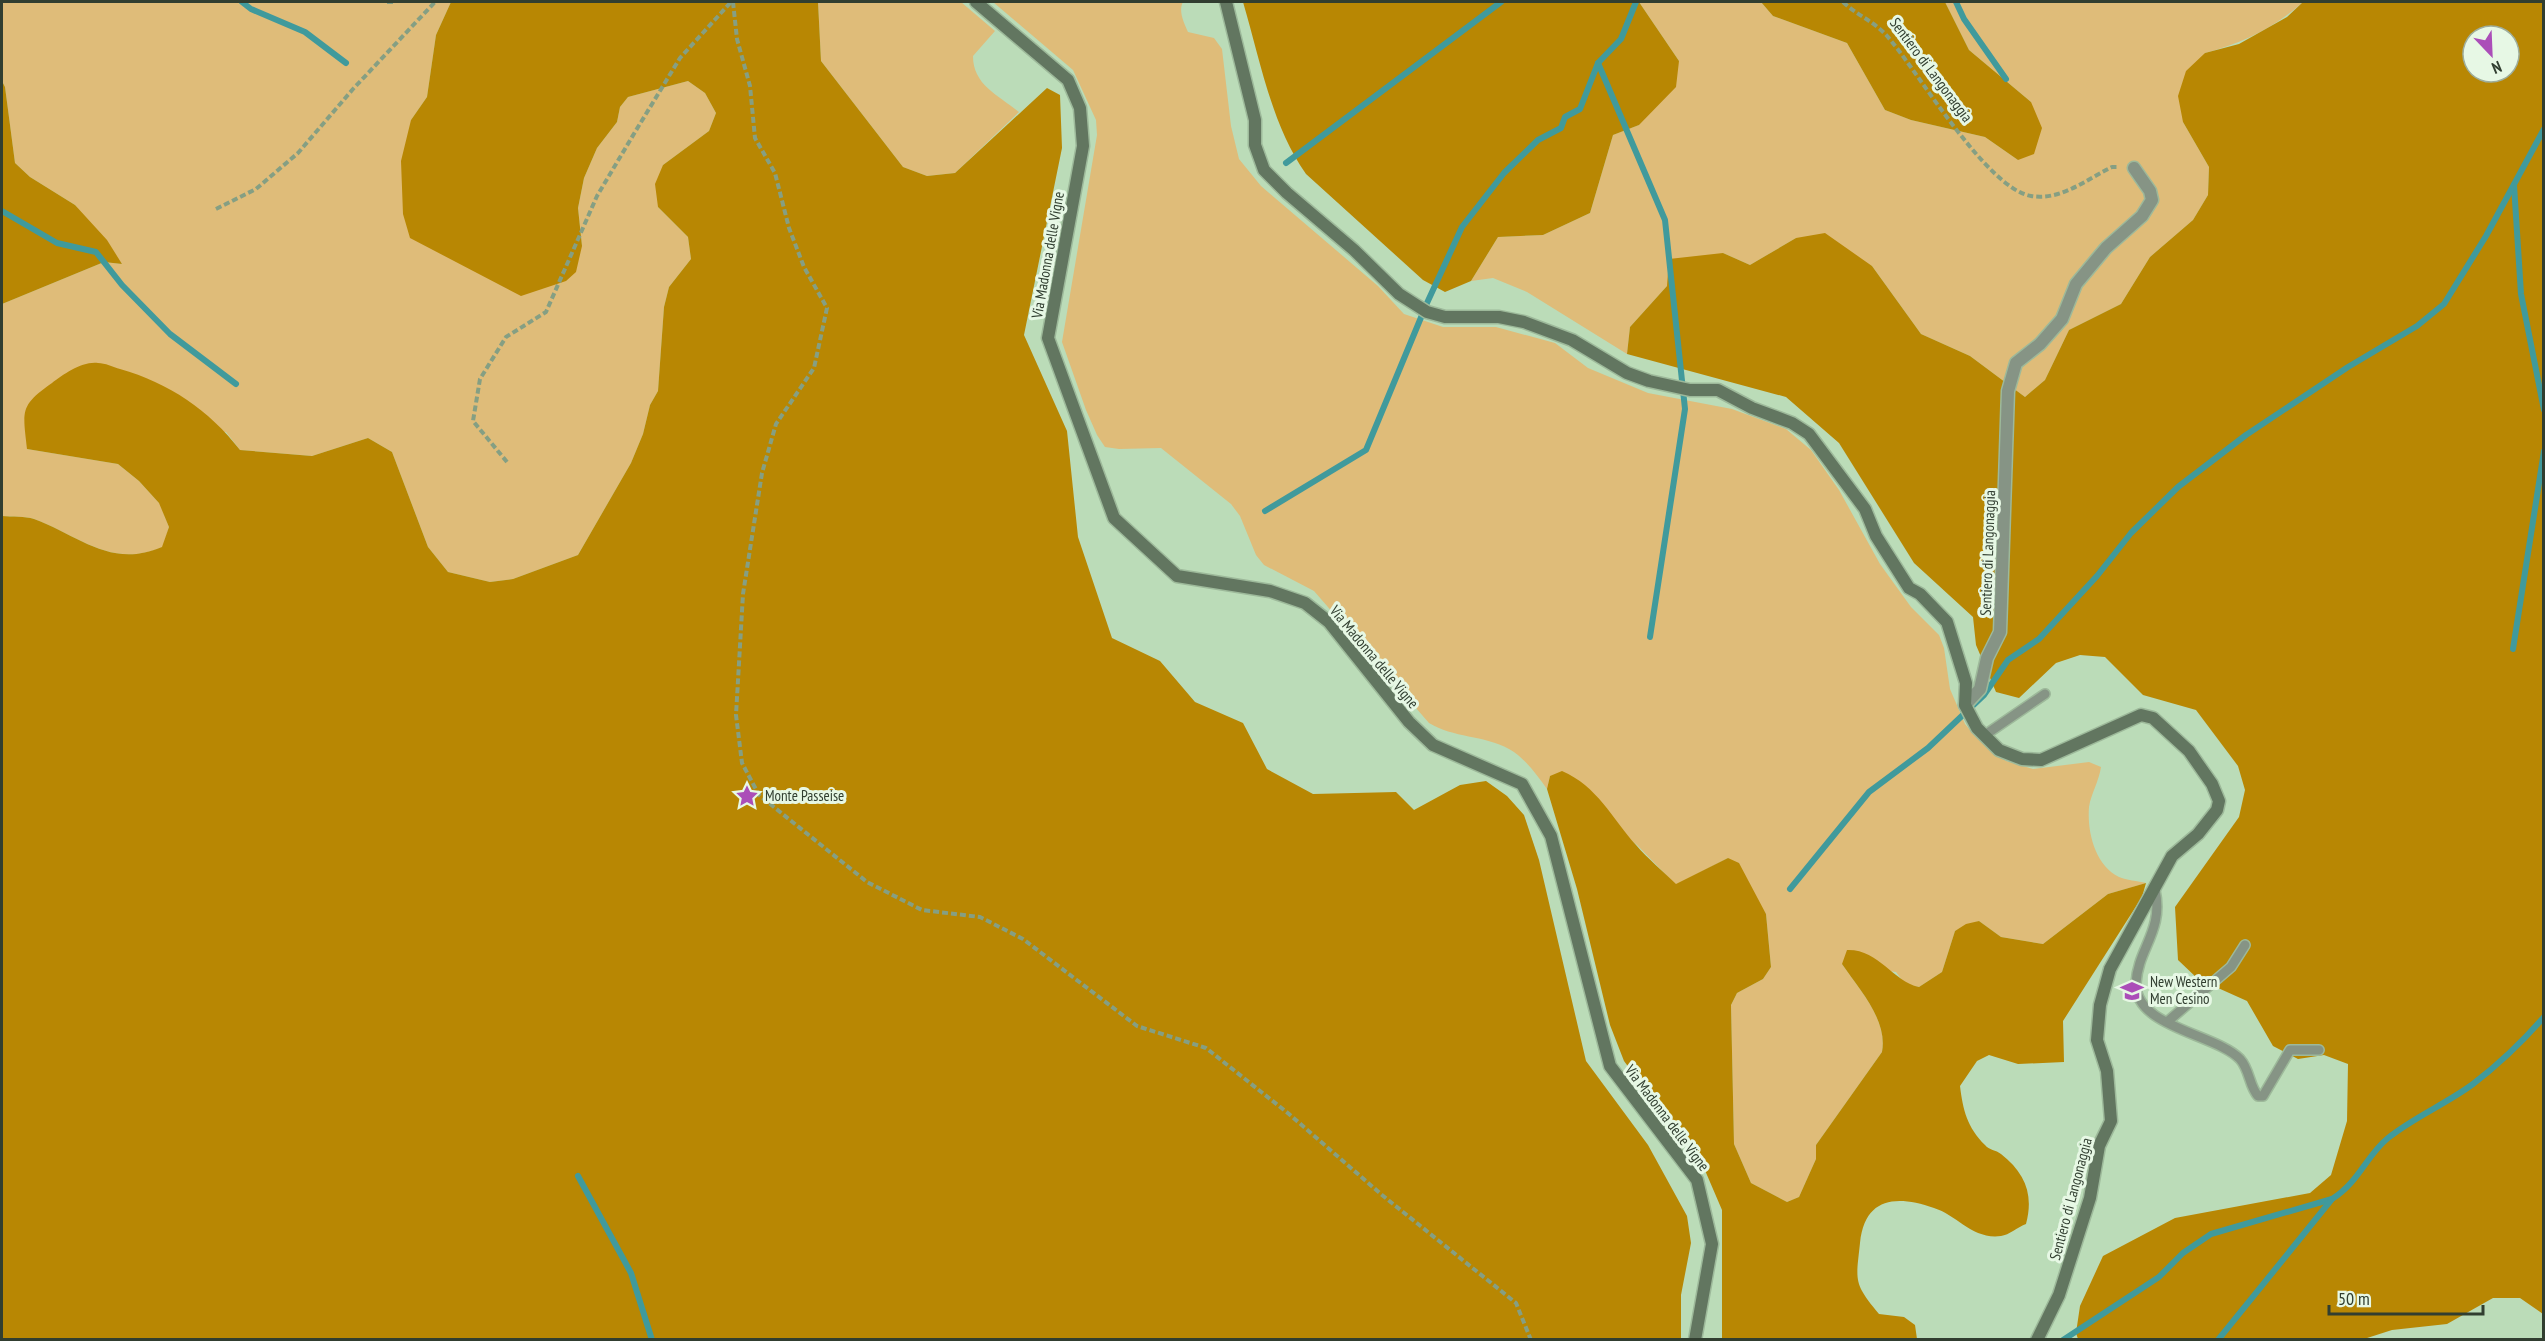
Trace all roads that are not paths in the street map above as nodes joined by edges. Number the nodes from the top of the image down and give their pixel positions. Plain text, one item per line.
1 (976, 2) edge
2 (1226, 2) edge
3 (2134, 168) road end
4 (2045, 694) dead end
5 (1965, 705) junction
6 (1985, 735) junction
7 (2156, 890) junction
8 (2245, 945) dead end
9 (2168, 1022) junction
10 (2319, 1050) dead end
11 (1695, 1340) edge
12 (2037, 1340) edge

1 - 11 street, Via Madonna delle Vigne
2 - 5 street
3 - 5 street, Sentiero di Langonaggia
4 - 6 lane
5 - 6 street, Sentiero di Langonaggia
6 - 7 street, Sentiero di Langonaggia
7 - 9 lane
7 - 12 street, Sentiero di Langonaggia
8 - 9 lane
9 - 10 lane

